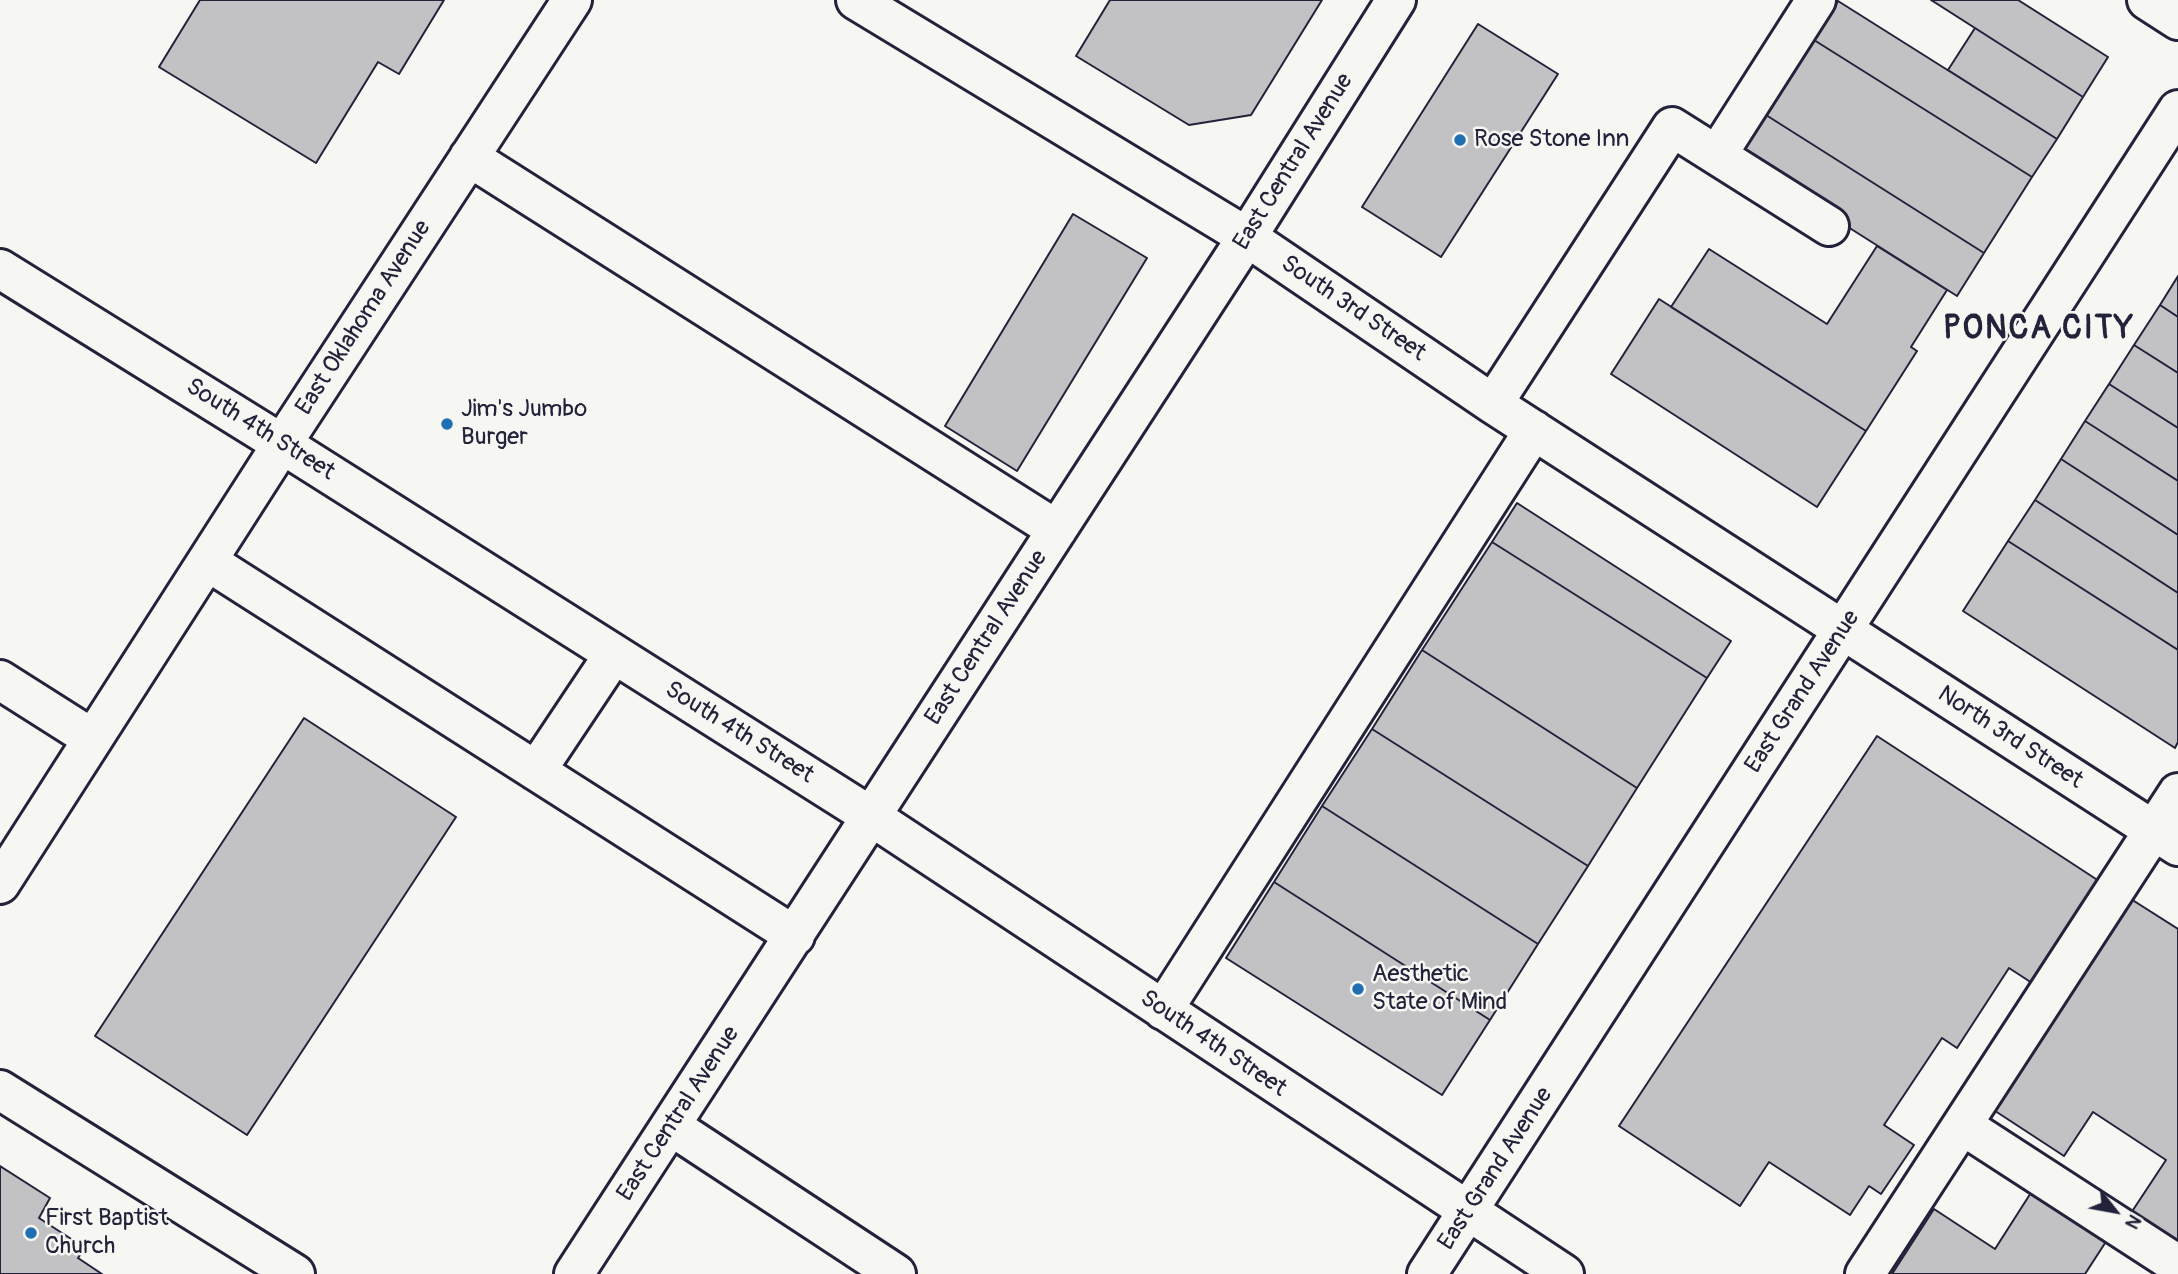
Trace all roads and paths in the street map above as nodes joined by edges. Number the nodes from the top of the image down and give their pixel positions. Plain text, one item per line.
1 (572, 0) edge
2 (856, 0) edge
3 (1396, 0) edge
4 (1816, 0) edge
5 (2147, 0) edge
6 (2178, 20) edge
7 (2178, 110) edge
8 (1717, 155) junction
9 (470, 157) junction
10 (1829, 226) dead end
11 (1247, 237) junction
12 (0, 269) edge
13 (1493, 404) junction
14 (1534, 430) junction
15 (282, 444) junction
16 (1057, 530) junction
17 (207, 561) junction
18 (1843, 630) junction
19 (614, 654) junction
20 (0, 680) edge
21 (93, 739) junction
22 (536, 771) junction
23 (2178, 793) edge
24 (872, 817) junction
25 (2166, 838) edge
26 (0, 884) edge
27 (795, 936) junction
28 (1163, 1010) junction
29 (0, 1090) edge
30 (1962, 1125) junction
31 (671, 1126) junction
32 (1468, 1213) junction
33 (2178, 1265) edge
34 (295, 1274) edge
35 (574, 1274) edge
36 (896, 1274) edge
37 (1427, 1274) edge
38 (1564, 1274) edge
39 (1865, 1274) edge

1 - 9 street, East Oklahoma Avenue
2 - 11 street, South 3rd Street
3 - 11 street, East Central Avenue
4 - 8 street
5 - 6 street
7 - 18 street, East Grand Avenue
8 - 10 street
8 - 13 street
9 - 15 street, East Oklahoma Avenue
9 - 16 street
11 - 13 street, South 3rd Street
11 - 16 street, East Central Avenue
12 - 15 street, South 4th Street
13 - 14 street, South 3rd Street
14 - 18 street, South 3rd Street
14 - 28 street
15 - 17 street, East Oklahoma Avenue
15 - 19 street, South 4th Street
16 - 24 street, East Central Avenue
17 - 21 street, East Oklahoma Avenue
17 - 22 street
18 - 25 street, North 3rd Street
18 - 32 street, East Grand Avenue
19 - 22 street
19 - 24 street, South 4th Street
20 - 21 street
21 - 26 street, East Oklahoma Avenue
22 - 27 street
23 - 25 street
24 - 27 street, East Central Avenue
24 - 28 street, South 4th Street
25 - 30 street
27 - 31 street, East Central Avenue
28 - 32 street, South 4th Street
29 - 34 street
30 - 33 street
30 - 39 street
31 - 35 street, East Central Avenue
31 - 36 street
32 - 37 street, East Grand Avenue
32 - 38 street, South 4th Street

